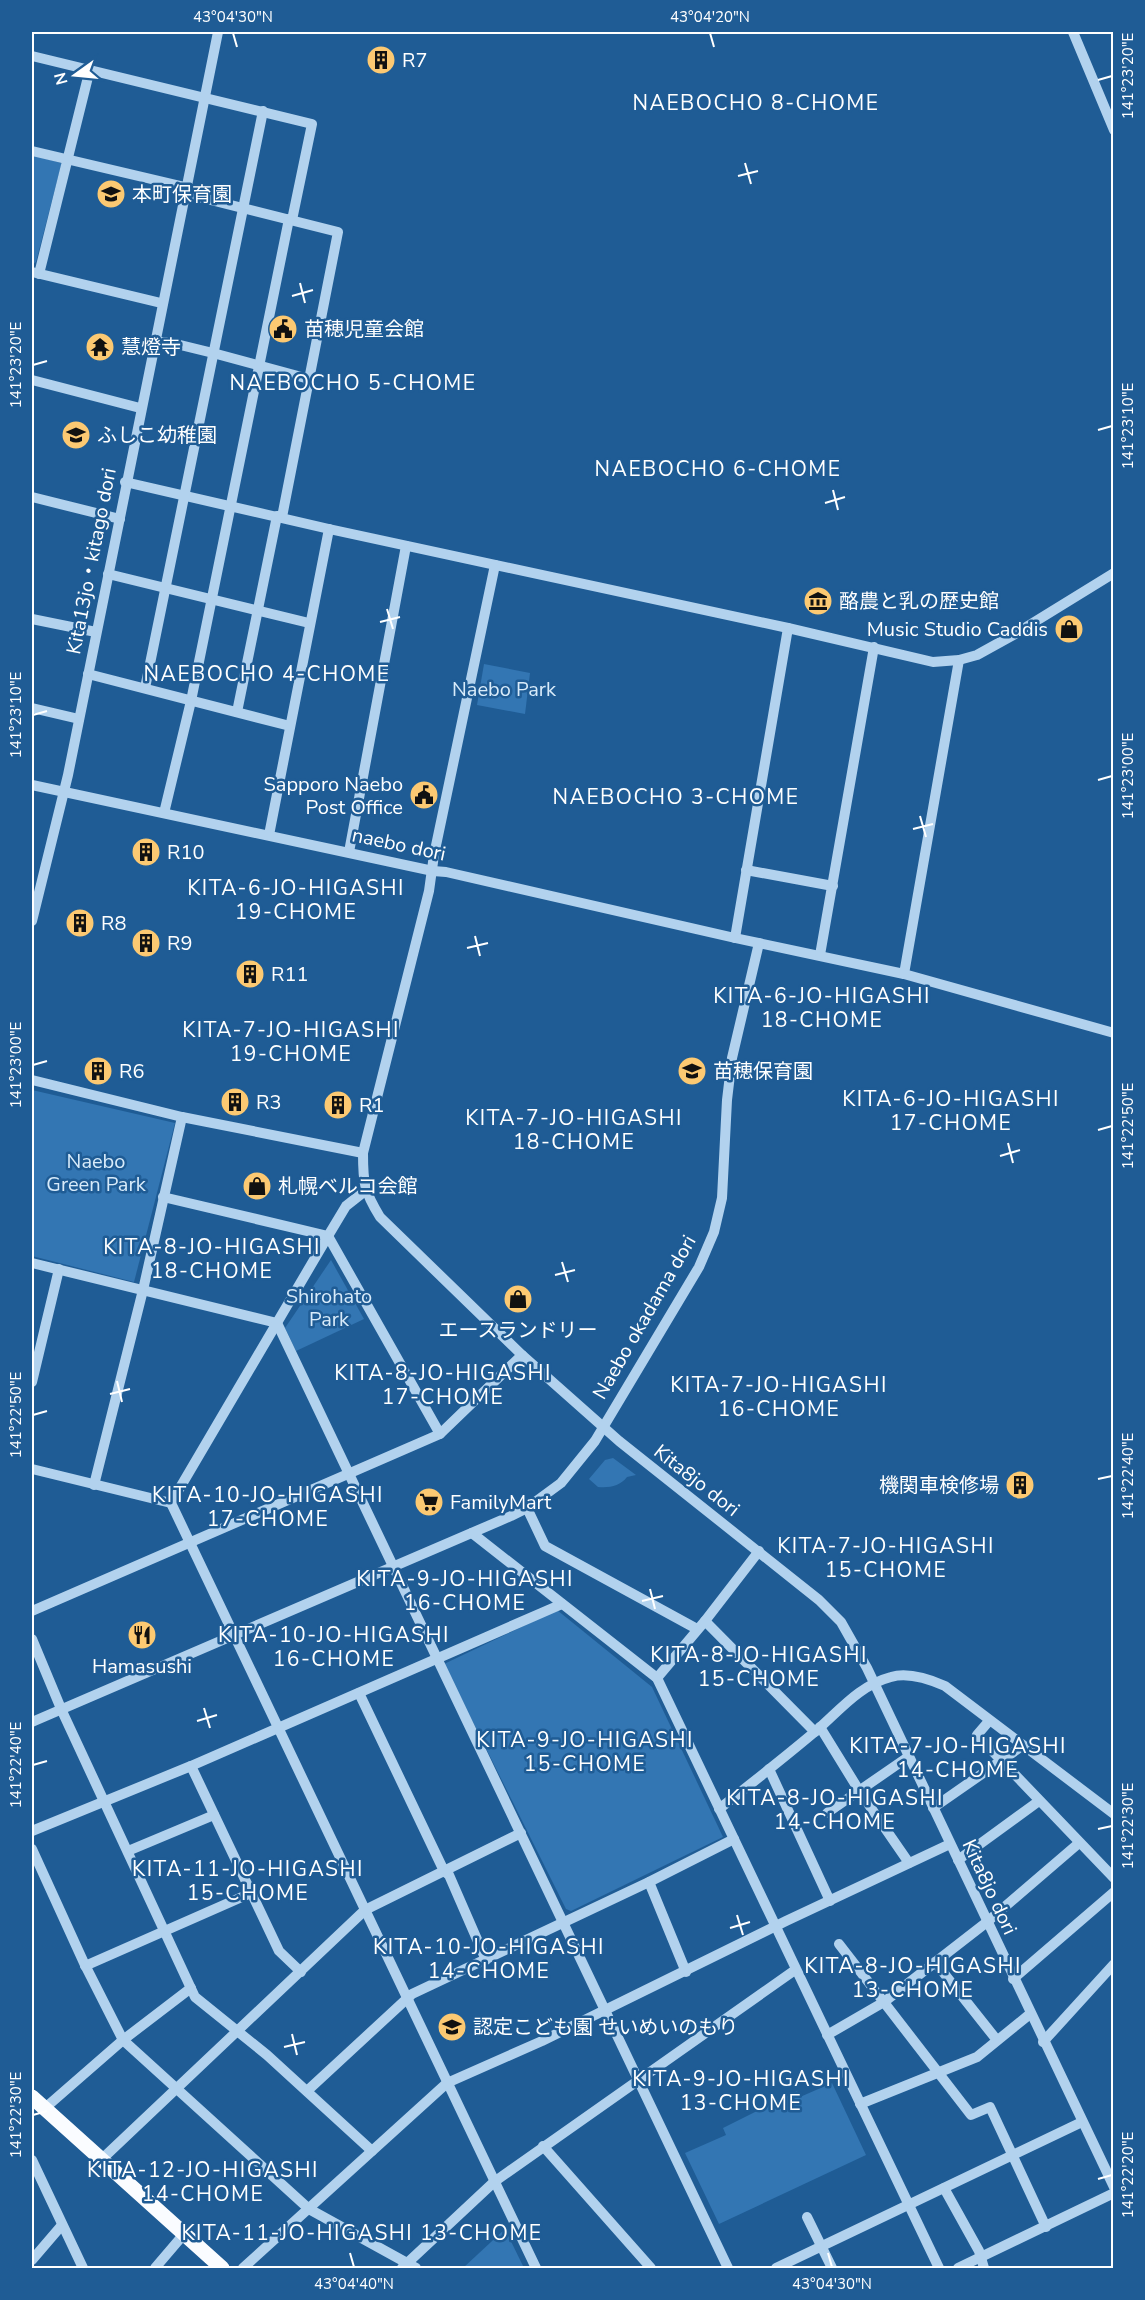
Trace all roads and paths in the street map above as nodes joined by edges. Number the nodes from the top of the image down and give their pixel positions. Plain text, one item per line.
1 (218, 32) edge
2 (1072, 32) edge
3 (32, 56) edge
4 (90, 69) junction
5 (204, 98) junction
6 (263, 111) junction
7 (1113, 127) edge
8 (32, 151) edge
9 (67, 160) junction
10 (184, 190) junction
11 (244, 208) junction
12 (291, 219) junction
13 (35, 273) edge
14 (161, 303) junction
15 (154, 342) junction
16 (213, 352) junction
17 (258, 364) junction
18 (309, 379) junction
19 (32, 383) edge
20 (140, 408) junction
21 (125, 482) junction
22 (184, 496) junction
23 (32, 497) edge
24 (229, 507) junction
25 (279, 517) junction
26 (120, 519) junction
27 (329, 530) junction
28 (406, 546) junction
29 (495, 565) junction
30 (1113, 573) edge
31 (108, 574) junction
32 (166, 587) junction
33 (212, 599) junction
34 (258, 611) junction
35 (32, 619) edge
36 (309, 623) junction
37 (788, 628) junction
38 (96, 632) junction
39 (874, 647) junction
40 (959, 660) junction
41 (88, 674) junction
42 (145, 688) junction
43 (191, 701) junction
44 (32, 708) edge
45 (237, 712) junction
46 (79, 719) junction
47 (290, 726) junction
48 (32, 785) edge
49 (64, 792) junction
50 (164, 813) junction
51 (269, 835) junction
52 (349, 852) junction
53 (746, 870) junction
54 (433, 871) junction
55 (832, 886) junction
56 (32, 921) edge
57 (735, 938) junction
58 (759, 943) junction
59 (820, 955) junction
60 (904, 974) junction
61 (1113, 1033) edge
62 (32, 1080) edge
63 (182, 1117) junction
64 (363, 1152) junction
65 (365, 1191) junction
66 (163, 1197) junction
67 (328, 1236) junction
68 (32, 1263) edge
69 (59, 1269) junction
70 (143, 1290) junction
71 (277, 1323) junction
72 (522, 1355) junction
73 (32, 1382) edge
74 (603, 1425) junction
75 (440, 1434) junction
76 (32, 1468) edge
77 (350, 1475) junction
78 (94, 1485) junction
79 (171, 1503) junction
80 (526, 1508) junction
81 (472, 1533) junction
82 (190, 1544) junction
83 (759, 1551) junction
84 (393, 1566) junction
85 (561, 1604) junction
86 (32, 1611) edge
87 (701, 1625) junction
88 (234, 1635) junction
89 (32, 1639) edge
90 (437, 1658) junction
91 (657, 1678) junction
92 (873, 1684) junction
93 (358, 1693) junction
94 (62, 1711) junction
95 (989, 1721) junction
96 (32, 1722) edge
97 (278, 1726) junction
98 (818, 1729) junction
99 (1022, 1746) junction
100 (909, 1757) junction
101 (1002, 1760) junction
102 (191, 1766) junction
103 (769, 1769) junction
104 (860, 1791) junction
105 (105, 1801) junction
106 (1039, 1801) junction
107 (933, 1808) junction
108 (719, 1809) junction
109 (827, 1813) dead end
110 (1113, 1814) edge
111 (214, 1815) junction
112 (32, 1831) edge
113 (521, 1833) junction
114 (734, 1839) junction
115 (1079, 1843) junction
116 (950, 1844) junction
117 (32, 1849) edge
118 (128, 1851) junction
119 (958, 1860) junction
120 (909, 1863) junction
121 (444, 1871) junction
122 (1113, 1878) edge
123 (649, 1882) junction
124 (1113, 1892) edge
125 (251, 1893) junction
126 (830, 1900) junction
127 (365, 1910) junction
128 (562, 1922) junction
129 (987, 1922) junction
130 (775, 1927) junction
131 (165, 1930) junction
132 (839, 1944) dead end
133 (486, 1960) junction
134 (935, 1962) junction
135 (1113, 1964) edge
136 (85, 1966) junction
137 (795, 1970) junction
138 (301, 1972) junction
139 (686, 1972) junction
140 (1013, 1979) junction
141 (191, 1988) junction
142 (406, 1999) junction
143 (884, 2002) junction
144 (604, 2009) junction
145 (1030, 2014) junction
146 (238, 2030) junction
147 (827, 2035) junction
148 (996, 2039) junction
149 (123, 2040) junction
150 (1043, 2042) junction
151 (937, 2072) junction
152 (638, 2079) junction
153 (447, 2083) junction
154 (176, 2089) junction
155 (307, 2091) junction
156 (32, 2097) edge
157 (860, 2103) junction
158 (45, 2108) junction
159 (1082, 2122) junction
160 (543, 2146) junction
161 (372, 2151) junction
162 (1013, 2155) junction
163 (102, 2159) junction
164 (32, 2160) edge
165 (35, 2180) edge
166 (494, 2182) junction
167 (944, 2187) junction
168 (1113, 2187) edge
169 (1113, 2193) edge
170 (908, 2205) junction
171 (309, 2209) junction
172 (807, 2217) dead end
173 (63, 2225) junction
174 (1046, 2227) junction
175 (184, 2234) junction
176 (822, 2247) junction
177 (32, 2260) edge
178 (983, 2263) edge
179 (408, 2267) edge
180 (83, 2268) edge
181 (155, 2268) edge
182 (222, 2268) edge
183 (243, 2268) edge
184 (536, 2268) edge
185 (651, 2268) edge
186 (728, 2268) edge
187 (776, 2268) edge
188 (832, 2268) edge
189 (939, 2268) edge
190 (958, 2268) edge

1 - 5 street, Kita13jo・kitago dori
2 - 7 street
3 - 4 street
4 - 5 street
4 - 9 street
5 - 6 street
5 - 10 street, Kita13jo・kitago dori
6 - 11 street
6 - 12 street
8 - 9 street
9 - 10 street
9 - 13 street
10 - 11 street
10 - 14 street, Kita13jo・kitago dori
11 - 12 street
11 - 16 street
12 - 17 street
12 - 18 street
13 - 14 street
14 - 15 street, Kita13jo・kitago dori
15 - 16 street
15 - 20 street, Kita13jo・kitago dori
16 - 17 street
16 - 22 street
17 - 18 street
17 - 24 street
18 - 25 street
19 - 20 street
20 - 21 street, Kita13jo・kitago dori
21 - 22 street
21 - 26 street, Kita13jo・kitago dori
22 - 24 street
22 - 32 street
23 - 26 street
24 - 25 street
24 - 33 street
25 - 27 street
25 - 34 street
26 - 31 street, Kita13jo・kitago dori
27 - 28 street
27 - 36 street
28 - 29 street
28 - 52 street
29 - 37 street
29 - 54 street
30 - 40 street
31 - 32 street
31 - 38 street, Kita13jo・kitago dori
32 - 33 street
32 - 42 street
33 - 34 street
33 - 43 street
34 - 36 street
34 - 45 street
35 - 38 street
36 - 47 street
37 - 39 street
37 - 53 street
38 - 41 street, Kita13jo・kitago dori
39 - 40 street
39 - 55 street
40 - 60 street
41 - 42 street
41 - 46 street, Kita13jo・kitago dori
42 - 43 street
43 - 45 street
43 - 50 street
44 - 46 street
45 - 47 street
46 - 49 street, Kita13jo・kitago dori
47 - 51 street
48 - 49 street, naebo dori
49 - 50 street, naebo dori
49 - 56 street, Kita13jo・kitago dori
50 - 51 street, naebo dori
51 - 52 street, naebo dori
52 - 54 street, naebo dori
53 - 55 street
53 - 57 street
54 - 57 street, naebo dori
54 - 64 street
55 - 59 street
57 - 58 street, naebo dori
58 - 59 street
58 - 74 street, Naebo okadama dori
59 - 60 street
60 - 61 street
62 - 63 street
63 - 64 street
63 - 66 street
64 - 65 street
65 - 67 street
65 - 72 street, Kita8jo dori
66 - 67 street
66 - 70 street
67 - 71 street
67 - 75 street
68 - 69 street
69 - 70 street
69 - 73 street
70 - 71 street
70 - 78 street
71 - 77 street
71 - 79 street
72 - 74 street, Kita8jo dori
72 - 75 street
74 - 80 street, Naebo okadama dori
74 - 83 street, Kita8jo dori
75 - 77 street
76 - 78 street
77 - 82 street
77 - 84 street
78 - 79 street
79 - 82 street
80 - 81 street, Naebo okadama dori
80 - 87 street
81 - 84 street, Naebo okadama dori
81 - 85 street
82 - 86 street
82 - 88 street
83 - 87 street
83 - 92 street, Kita8jo dori
84 - 88 street, Naebo okadama dori
84 - 90 street
85 - 90 street
85 - 91 street
87 - 91 street
87 - 98 street
88 - 94 street, Naebo okadama dori
88 - 97 street
89 - 94 street
90 - 93 street
90 - 113 street
91 - 108 street
92 - 95 street
92 - 98 street
92 - 100 street, Kita8jo dori
93 - 97 street
93 - 121 street
94 - 96 street, Naebo okadama dori
94 - 105 street
95 - 99 street
95 - 101 street
97 - 102 street
97 - 127 street
98 - 103 street
98 - 104 street
99 - 101 street
99 - 110 street
100 - 104 street
100 - 107 street, Kita8jo dori
101 - 106 street
101 - 107 street
102 - 105 street
102 - 111 street
103 - 108 street
103 - 126 street
104 - 109 street
104 - 120 street
105 - 112 street
105 - 118 street
106 - 115 street
106 - 119 street
107 - 116 street, Kita8jo dori
108 - 114 street
111 - 118 street
111 - 125 street
113 - 121 street
113 - 128 street
114 - 123 street
114 - 130 street
115 - 122 street
115 - 129 street
116 - 119 street, Kita8jo dori
116 - 120 street
117 - 136 street
118 - 131 street
119 - 129 street, Kita8jo dori
120 - 126 street
121 - 127 street
121 - 133 street
123 - 128 street
123 - 139 street
124 - 140 street
125 - 131 street
125 - 138 street
126 - 130 street
127 - 138 street
127 - 142 street
128 - 133 street
128 - 144 street
129 - 134 street
129 - 140 street, Kita8jo dori
130 - 137 street
130 - 139 street
131 - 136 street
131 - 141 street
132 - 143 street
133 - 142 street
134 - 143 street
134 - 148 street
135 - 150 street
136 - 149 street
137 - 147 street
137 - 152 street
138 - 146 street
139 - 144 street
140 - 145 street, Kita8jo dori
141 - 146 street
141 - 149 street
142 - 153 street
142 - 155 street
143 - 147 street
143 - 151 street
144 - 152 street
144 - 153 street
145 - 148 street
145 - 150 street, Kita8jo dori
146 - 154 street
146 - 155 street
147 - 157 street
148 - 151 street
149 - 154 street
149 - 158 street
150 - 159 street, Kita8jo dori
151 - 157 street
151 - 162 street
152 - 160 street
152 - 186 street
153 - 161 street
153 - 166 street
154 - 163 street
154 - 171 street
155 - 161 street
156 - 158 main road
157 - 170 street
158 - 163 main road
159 - 162 street
159 - 168 street, Kita8jo dori
160 - 166 street
160 - 185 street
161 - 171 street
162 - 167 street
162 - 174 street
163 - 175 main road
164 - 165 street
165 - 173 street
166 - 179 street
166 - 184 street
167 - 170 street
167 - 178 street
169 - 174 street
170 - 176 street
170 - 189 street
171 - 179 street
171 - 183 street
172 - 176 street
173 - 177 street
173 - 180 street
174 - 178 street
175 - 181 street
175 - 182 main road
176 - 187 street
176 - 188 street
178 - 190 street

